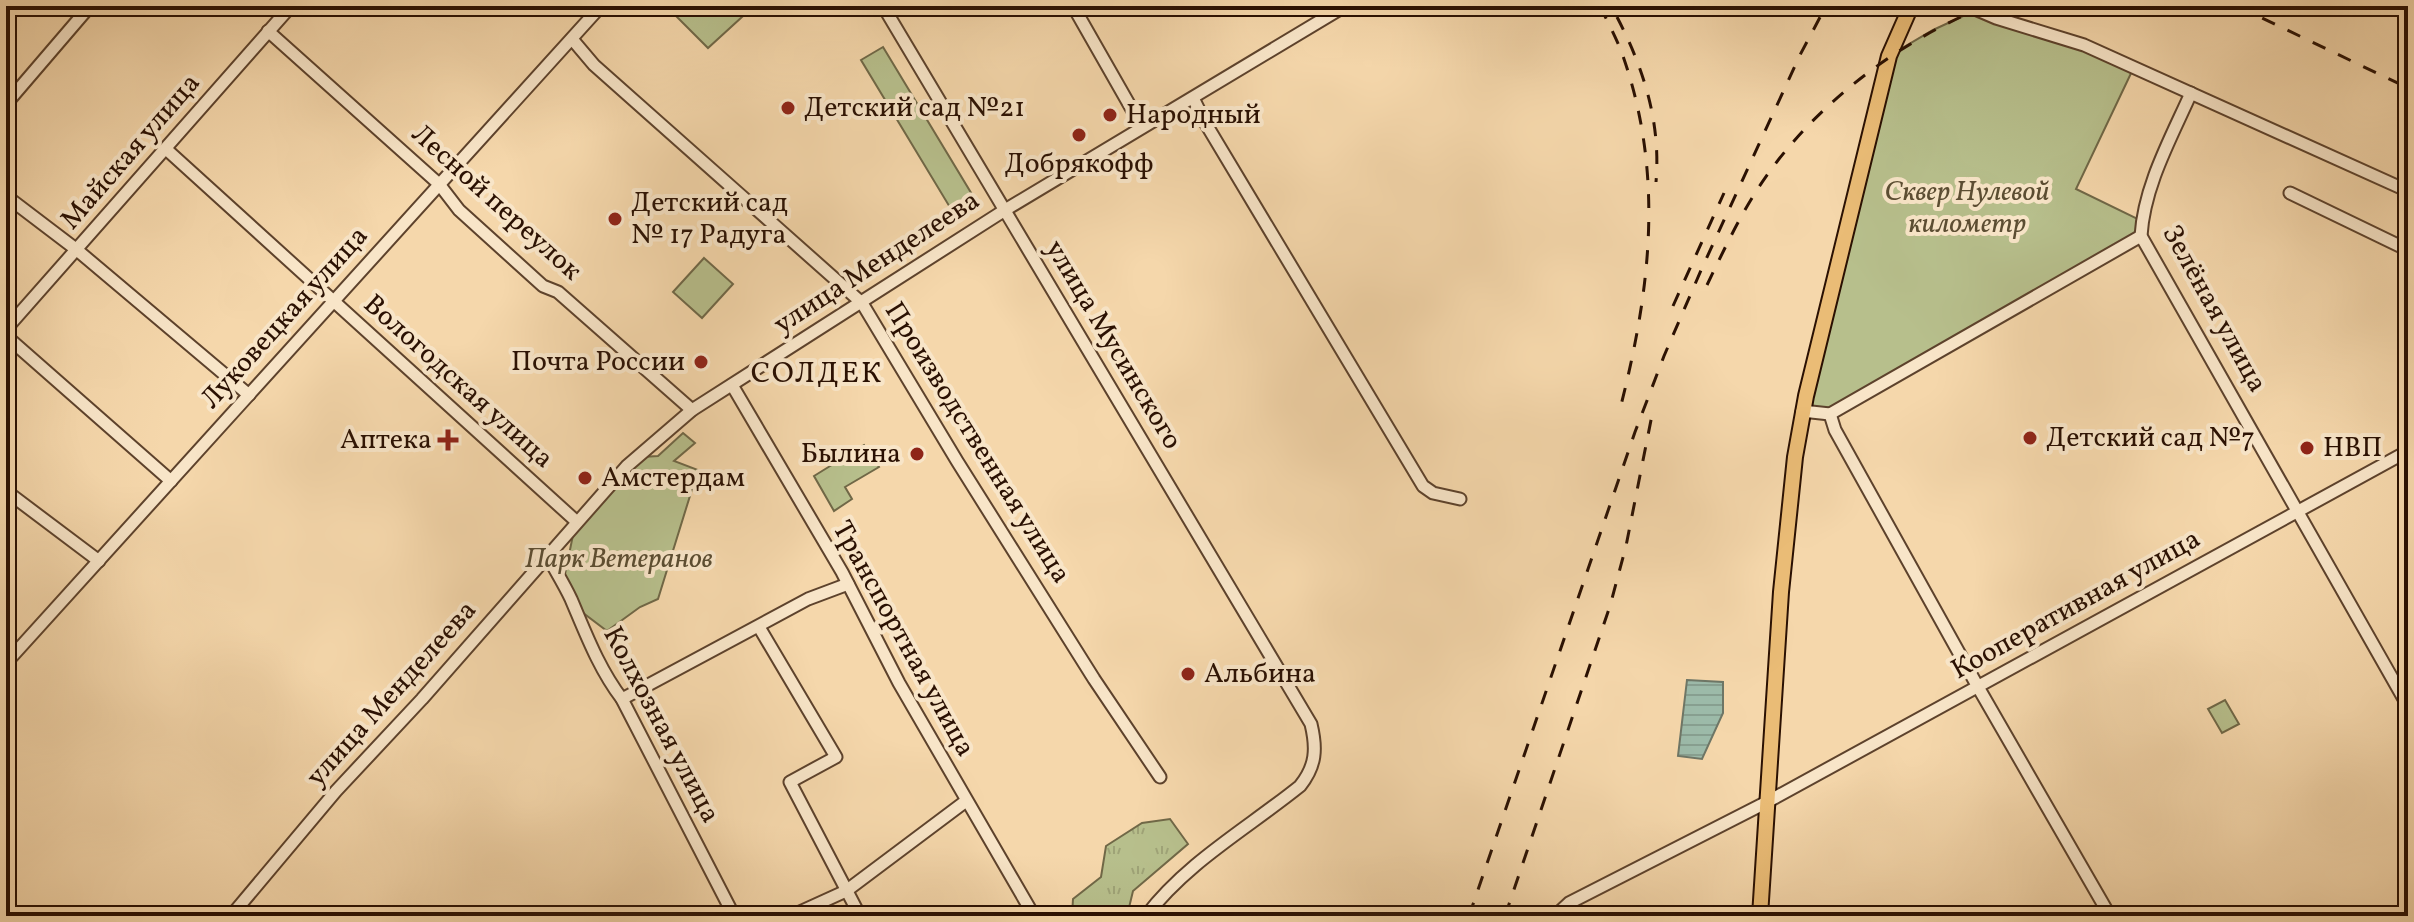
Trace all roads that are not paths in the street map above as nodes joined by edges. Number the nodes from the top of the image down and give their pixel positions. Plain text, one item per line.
1 (90, 6) edge
2 (291, 6) edge
3 (601, 6) edge
4 (883, 6) edge
5 (1073, 6) edge
6 (1345, 6) edge
7 (1911, 6) edge
8 (1968, 6) edge
9 (268, 31) junction
10 (572, 39) junction
11 (2191, 93) junction
12 (1193, 98) junction
13 (6, 104) edge
14 (1142, 127) junction
15 (166, 149) junction
16 (439, 184) junction
17 (2408, 191) edge
18 (2290, 193) dead end
19 (6, 196) edge
20 (1005, 210) junction
21 (2141, 236) junction
22 (77, 250) junction
23 (2408, 250) edge
24 (333, 301) junction
25 (862, 303) junction
26 (6, 329) edge
27 (6, 336) edge
28 (732, 385) junction
29 (249, 395) junction
30 (692, 410) junction
31 (1802, 411) junction
32 (1830, 414) junction
33 (2408, 451) edge
34 (171, 481) junction
35 (7, 493) edge
36 (1460, 499) dead end
37 (2298, 510) junction
38 (577, 522) junction
39 (547, 555) junction
40 (99, 561) junction
41 (848, 584) junction
42 (759, 627) junction
43 (6, 663) edge
44 (1978, 687) junction
45 (622, 699) junction
46 (2408, 706) edge
47 (1160, 777) dead end
48 (966, 801) junction
49 (1767, 802) junction
50 (846, 891) junction
51 (231, 916) edge
52 (734, 916) edge
53 (791, 916) edge
54 (860, 916) edge
55 (1034, 916) edge
56 (1146, 916) edge
57 (1555, 916) edge
58 (1760, 916) edge
59 (2110, 916) edge

1 - 13 street
2 - 9 street, Майская улица
3 - 10 street, Луковецкая улица
4 - 20 street, улица Мусинского
5 - 14 street
6 - 12 street, улица Менделеева
7 - 31 main road
8 - 11 street
9 - 15 street, Майская улица
9 - 16 street, Лесной переулок
10 - 16 street, Луковецкая улица
10 - 25 street, Производственная улица
11 - 17 street
11 - 21 street, Зелёная улица
12 - 14 street, улица Менделеева
12 - 36 street
14 - 20 street, улица Менделеева
15 - 22 street, Майская улица
15 - 24 street, Вологодская улица
16 - 24 street, Луковецкая улица
16 - 30 street, Лесной переулок
18 - 23 street
19 - 22 street
20 - 25 street, улица Менделеева
20 - 56 street, улица Мусинского
21 - 32 street
21 - 37 street, Зелёная улица
22 - 26 street, Майская улица
22 - 29 street
24 - 29 street, Луковецкая улица
24 - 38 street, Вологодская улица
25 - 28 street, улица Менделеева
25 - 47 street, Производственная улица
27 - 34 street
28 - 30 street, улица Менделеева
28 - 41 street, Транспортная улица
29 - 34 street, Луковецкая улица
30 - 38 street, улица Менделеева
31 - 32 street
31 - 49 main road
32 - 44 street
33 - 37 street, Кооперативная улица
34 - 40 street, Луковецкая улица
35 - 40 street
37 - 44 street, Кооперативная улица
37 - 46 street, Зелёная улица
38 - 39 street, улица Менделеева
39 - 45 street, Колхозная улица
39 - 51 street, улица Менделеева
40 - 43 street, Луковецкая улица
41 - 42 street
41 - 48 street, Транспортная улица
42 - 45 street
42 - 50 street
44 - 49 street, Кооперативная улица
44 - 59 street
45 - 52 street, Колхозная улица
48 - 50 street
48 - 55 street, Транспортная улица
49 - 57 street, Кооперативная улица
49 - 58 main road
50 - 53 street
50 - 54 street

